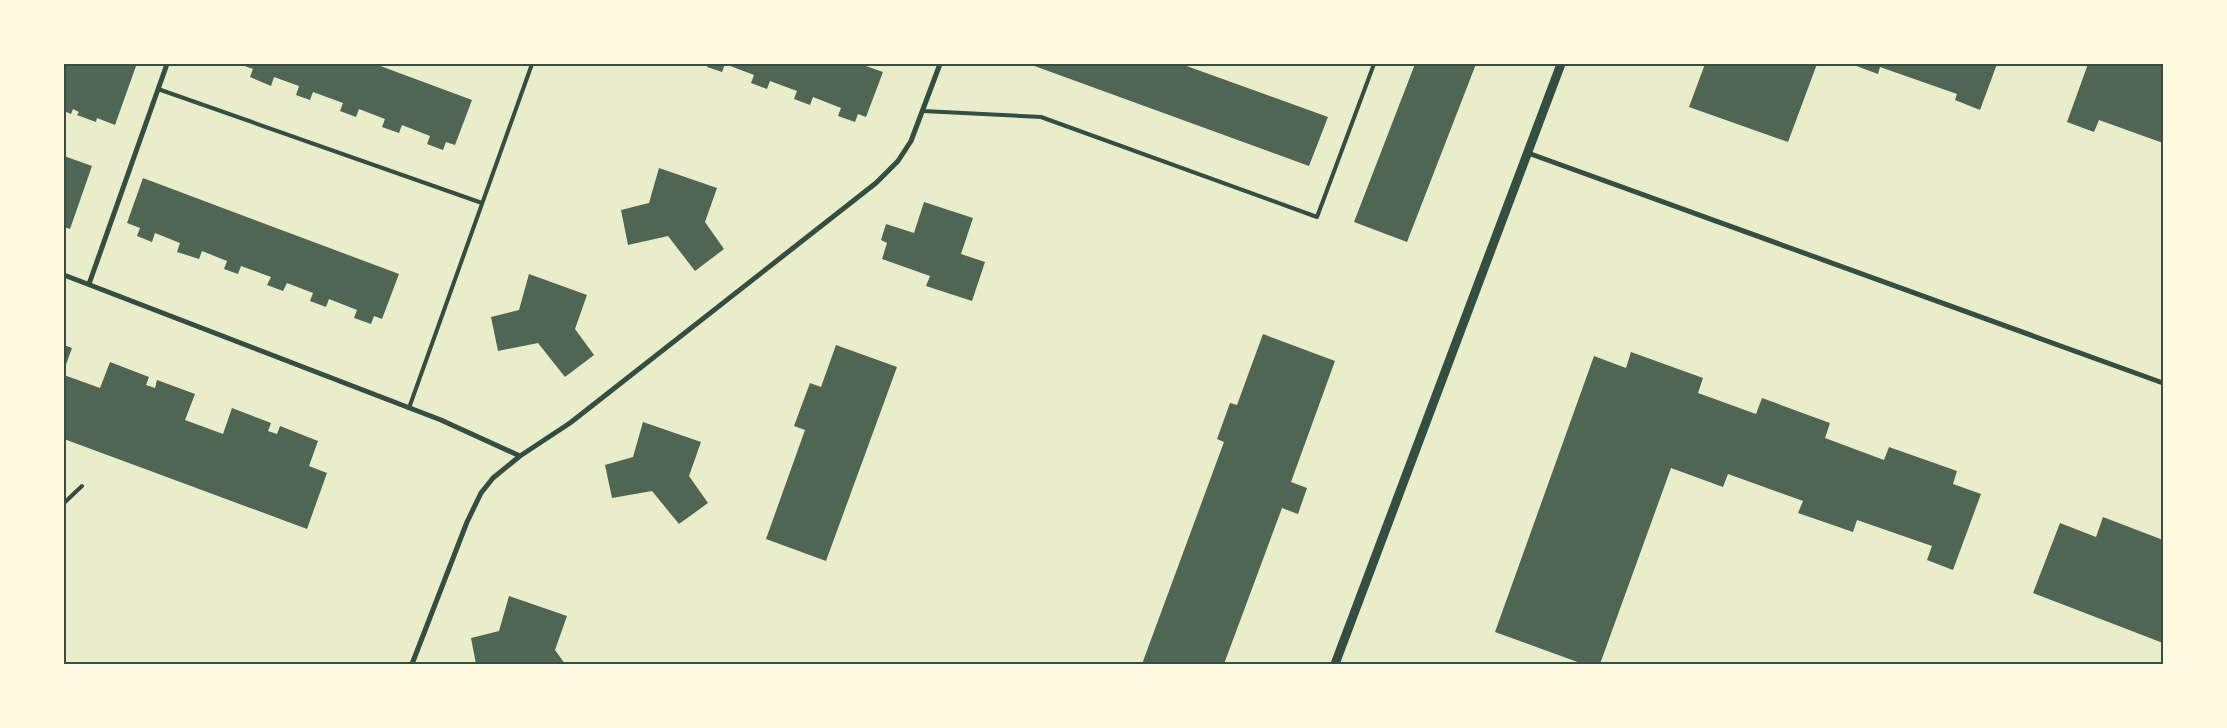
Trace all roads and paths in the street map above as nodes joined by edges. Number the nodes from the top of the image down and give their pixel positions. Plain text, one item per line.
1 (167, 64) edge
2 (532, 64) edge
3 (940, 64) edge
4 (1374, 64) edge
5 (1561, 64) edge
6 (158, 90) junction
7 (923, 110) junction
8 (1528, 152) junction
9 (482, 203) junction
10 (64, 275) edge
11 (89, 284) junction
12 (2163, 383) edge
13 (409, 408) junction
14 (520, 456) junction
15 (82, 486) dead end
16 (64, 503) edge
17 (412, 664) edge
18 (1335, 664) edge

1 - 6 street
2 - 9 lane
3 - 7 street
4 - 7 lane
5 - 8 street
6 - 9 lane
6 - 11 street
7 - 14 street
8 - 12 street
8 - 18 street
9 - 13 lane
10 - 11 street
11 - 13 street
13 - 14 street
14 - 17 street
15 - 16 lane

